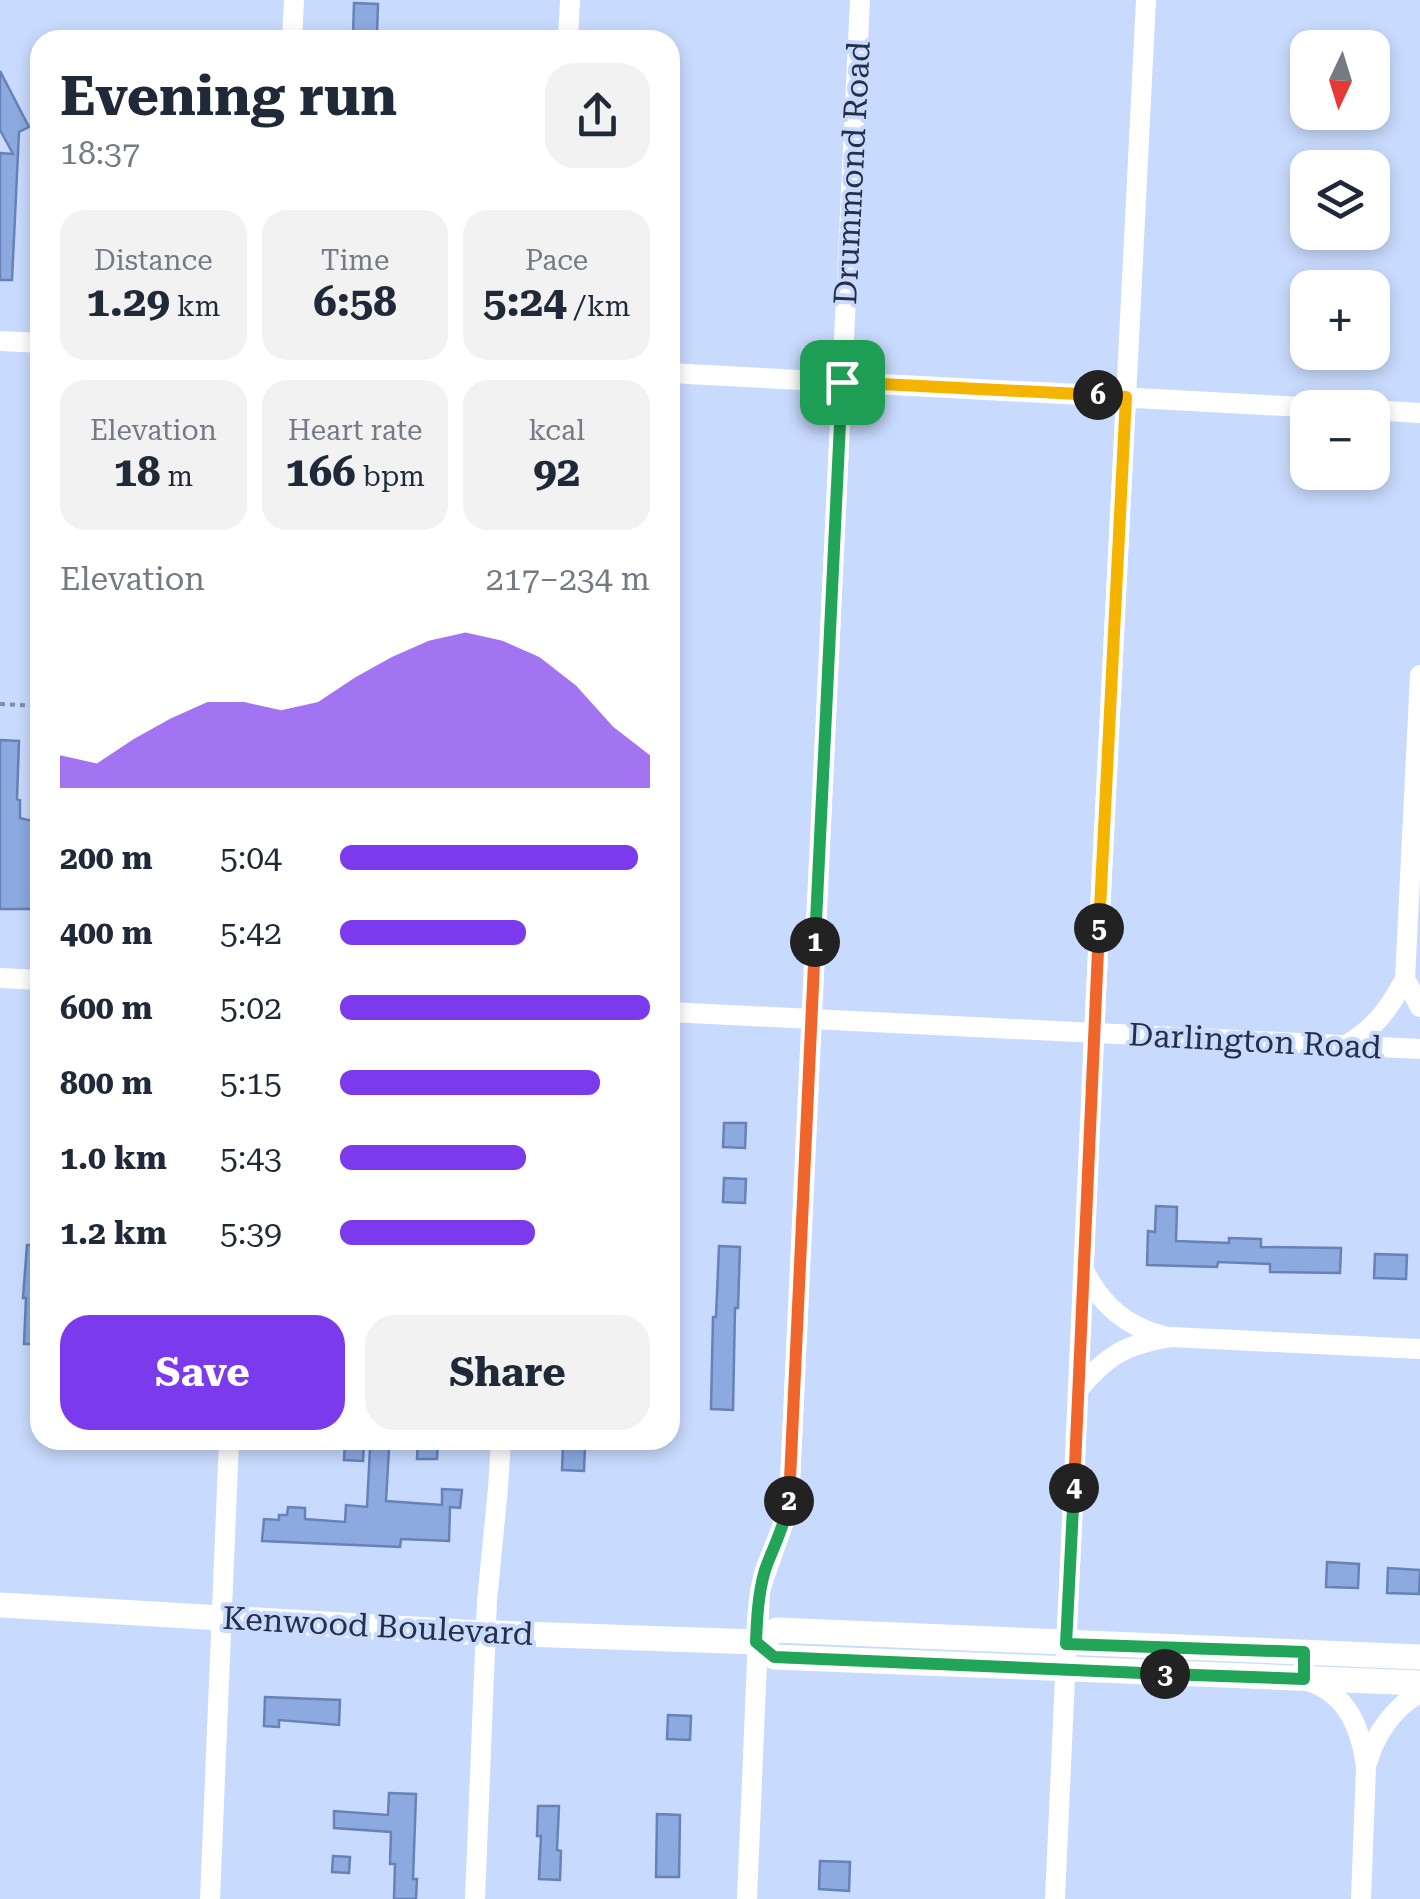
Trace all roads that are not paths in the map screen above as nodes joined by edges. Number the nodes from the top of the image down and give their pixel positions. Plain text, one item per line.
1 (294, 0) edge
2 (570, 0) edge
3 (860, 0) edge
4 (1146, 0) edge
5 (292, 30) edge
6 (568, 30) edge
7 (0, 341) edge
8 (30, 342) edge
9 (680, 374) edge
10 (842, 382) junction
11 (1126, 397) junction
12 (1290, 406) edge
13 (1390, 411) edge
14 (1420, 413) edge
15 (1420, 675) edge
16 (0, 978) edge
17 (1405, 979) junction
18 (30, 980) edge
19 (1420, 1007) edge
20 (680, 1012) edge
21 (812, 1019) junction
22 (1094, 1033) junction
23 (1346, 1045) junction
24 (1420, 1049) edge
25 (1084, 1269) junction
26 (1171, 1337) junction
27 (1420, 1349) edge
28 (1078, 1390) junction
29 (229, 1450) edge
30 (500, 1450) edge
31 (0, 1605) edge
32 (222, 1619) junction
33 (485, 1632) junction
34 (756, 1642) junction
35 (1304, 1652) junction
36 (1065, 1657) junction
37 (1420, 1657) edge
38 (1304, 1679) junction
39 (1420, 1683) edge
40 (1420, 1693) edge
41 (1366, 1768) junction
42 (210, 1899) edge
43 (474, 1899) edge
44 (746, 1899) edge
45 (1056, 1899) edge
46 (1361, 1899) edge

1 - 5 street
2 - 6 street
3 - 10 street, Drummond Road
4 - 11 street
7 - 8 street
9 - 10 street
10 - 11 street
10 - 21 street, Drummond Road
11 - 12 street
11 - 22 street
13 - 14 street
15 - 17 street
16 - 18 street
17 - 19 street
17 - 23 street
20 - 21 street, Darlington Road
21 - 22 street, Darlington Road
21 - 34 street, Drummond Road
22 - 23 street, Darlington Road
22 - 25 street
23 - 24 street, Darlington Road
25 - 26 street
25 - 28 street
26 - 27 street
26 - 28 street
28 - 36 street
29 - 32 street
30 - 33 street
31 - 32 street, Kenwood Boulevard
32 - 33 street, Kenwood Boulevard
32 - 42 street
33 - 34 street, Kenwood Boulevard
33 - 43 street
34 - 36 street, Kenwood Boulevard
34 - 44 street, Drummond Road
35 - 36 street, Kenwood Boulevard
35 - 37 street, Kenwood Boulevard
35 - 38 street
36 - 38 street, Kenwood Boulevard
36 - 45 street
38 - 39 street, Kenwood Boulevard
38 - 41 street
40 - 41 street
41 - 46 street

